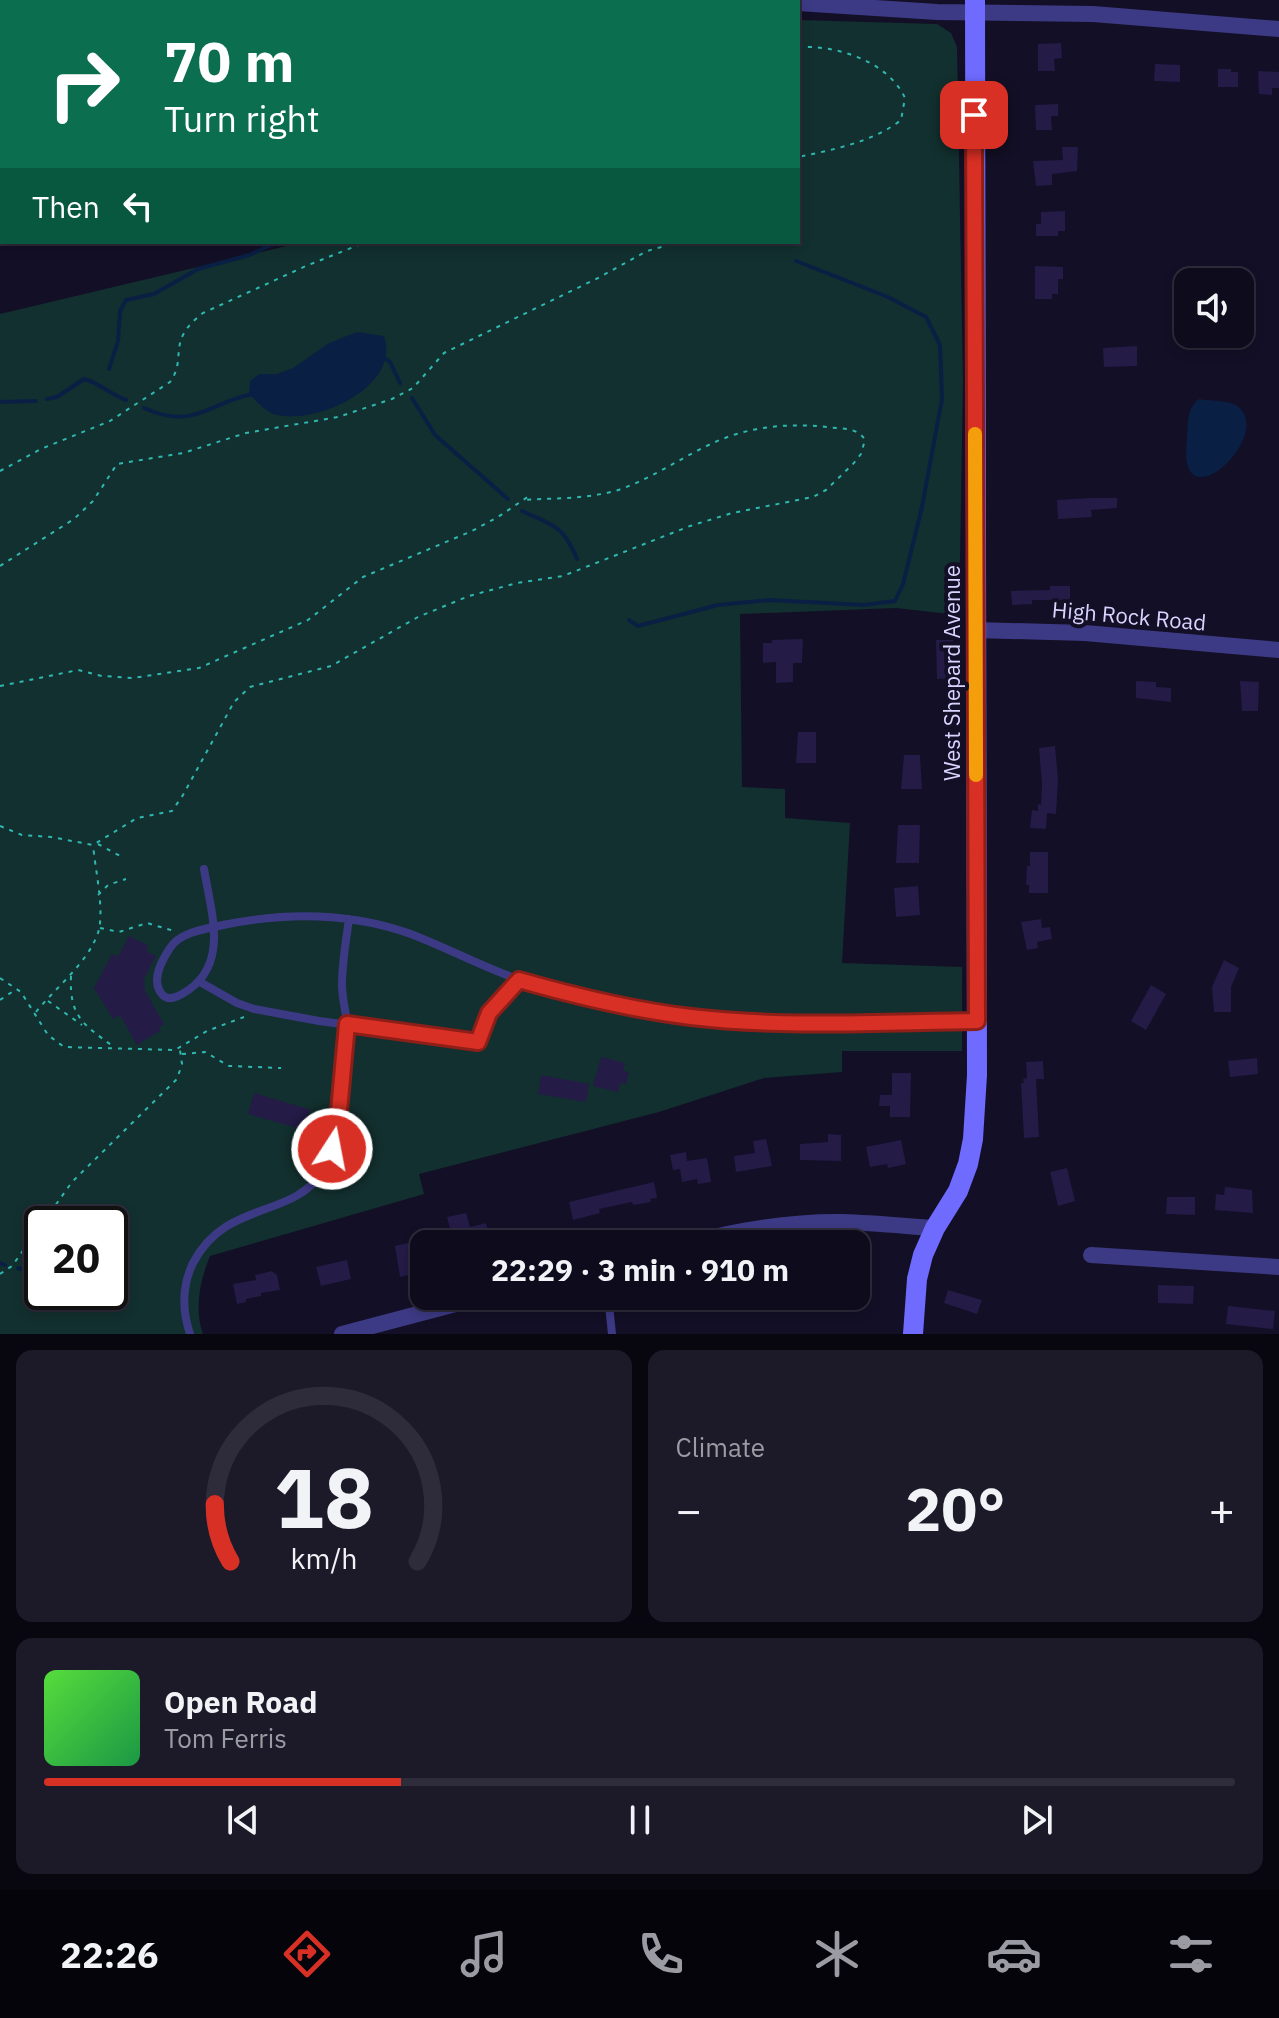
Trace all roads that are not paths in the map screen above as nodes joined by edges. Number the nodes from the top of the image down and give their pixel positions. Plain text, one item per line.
1 (800, 3) edge
2 (974, 6) edge
3 (1279, 29) edge
4 (975, 630) junction
5 (1279, 650) edge
6 (204, 869) dead end
7 (349, 919) junction
8 (213, 927) junction
9 (519, 980) junction
10 (200, 982) junction
11 (977, 1021) junction
12 (347, 1024) junction
13 (313, 1121) dead end
14 (336, 1125) junction
15 (935, 1228) junction
16 (753, 1230) edge
17 (1091, 1255) dead end
18 (1279, 1267) edge
19 (433, 1310) edge
20 (609, 1310) edge
21 (190, 1334) edge
22 (342, 1334) edge
23 (612, 1334) edge
24 (913, 1334) edge

1 - 2 street
2 - 3 street
2 - 4 street, West Shepard Avenue
4 - 5 street, High Rock Road
4 - 11 street, West Shepard Avenue
6 - 8 lane
7 - 8 lane
7 - 9 lane
7 - 12 lane
8 - 10 lane
8 - 10 lane
9 - 11 lane
9 - 12 lane
10 - 12 lane
11 - 15 street, West Shepard Avenue
12 - 14 lane
13 - 14 lane
14 - 21 lane
15 - 16 street
15 - 24 street, West Shepard Avenue
17 - 18 street
19 - 22 street
20 - 23 lane

